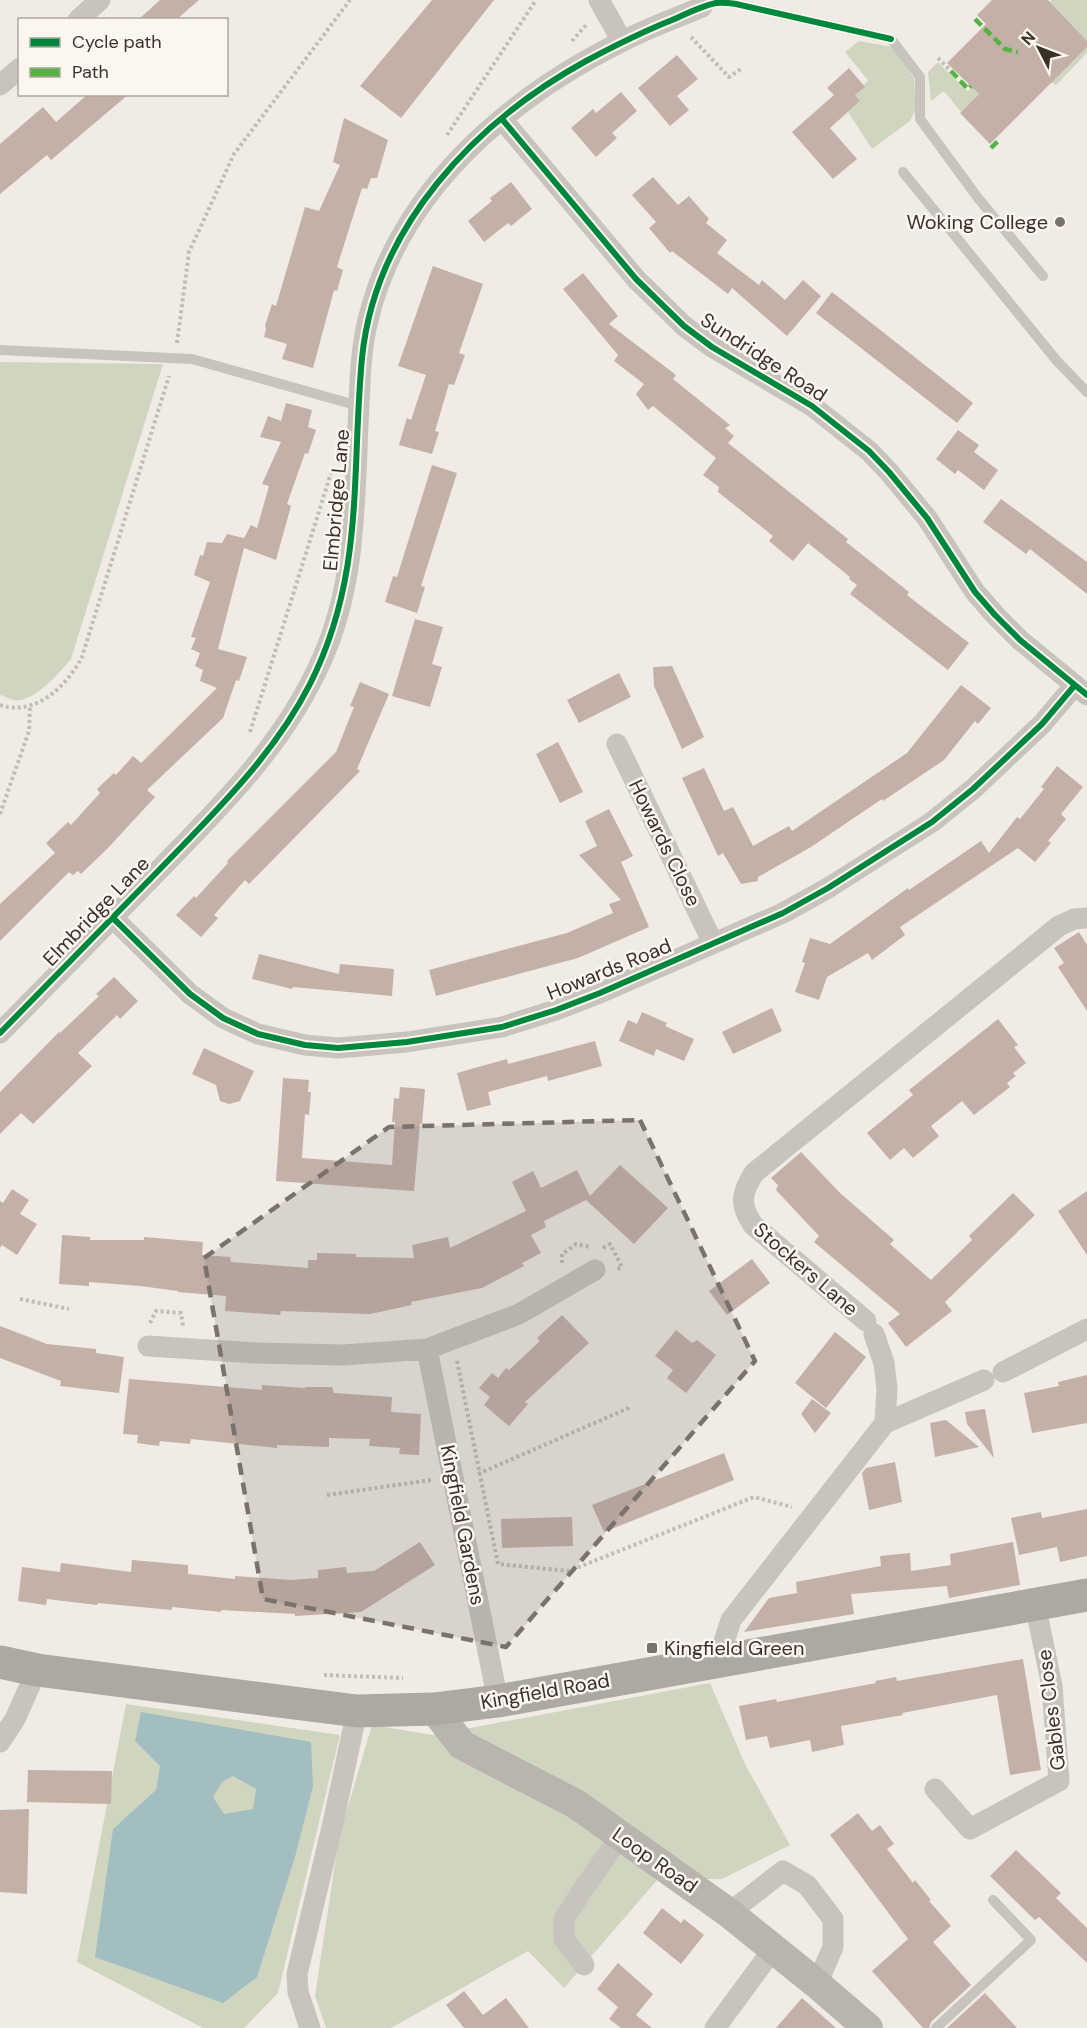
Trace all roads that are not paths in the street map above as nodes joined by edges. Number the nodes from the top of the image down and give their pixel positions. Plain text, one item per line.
1 (100, 0) edge
2 (599, 0) edge
3 (703, 3) edge
4 (80, 18) edge
5 (622, 41) junction
6 (18, 70) edge
7 (0, 85) edge
8 (502, 119) junction
9 (903, 172) dead end
10 (1043, 276) dead end
11 (0, 350) edge
12 (1087, 392) edge
13 (359, 406) junction
14 (1081, 690) edge
15 (617, 744) dead end
16 (113, 918) junction
17 (1087, 918) edge
18 (713, 943) junction
19 (0, 1034) edge
20 (604, 1271) road end
21 (1087, 1329) edge
22 (145, 1337) road end
23 (427, 1349) junction
24 (885, 1423) junction
25 (1087, 1595) edge
26 (1035, 1604) junction
27 (718, 1660) junction
28 (0, 1662) edge
29 (37, 1670) junction
30 (498, 1701) junction
31 (434, 1709) junction
32 (357, 1711) junction
33 (0, 1742) edge
34 (935, 1789) dead end
35 (621, 1836) junction
36 (993, 1900) dead end
37 (729, 1912) junction
38 (774, 1948) junction
39 (584, 1965) dead end
40 (817, 1984) junction
41 (310, 2028) edge
42 (715, 2028) edge
43 (868, 2028) edge
44 (936, 2028) edge

1 - 4 street
2 - 5 street
3 - 5 street, Elmbridge Lane
3 - 10 lane
5 - 8 street, Elmbridge Lane
6 - 7 street
8 - 13 street, Elmbridge Lane
8 - 14 street, Sundridge Road
9 - 12 lane
11 - 13 lane
13 - 16 street, Elmbridge Lane
14 - 18 street, Howards Road
15 - 18 street, Howards Close
16 - 18 street, Howards Road
16 - 19 street, Elmbridge Lane
17 - 24 street, Stockers Lane
20 - 23 street
21 - 24 street
22 - 23 street
23 - 30 street, Kingfield Gardens
24 - 27 street
25 - 26 main road, Kingfield Road
26 - 27 main road, Kingfield Road
26 - 34 street, Gables Close
27 - 30 main road, Kingfield Road
28 - 29 main road, Kingfield Road
29 - 32 main road, Kingfield Road
29 - 33 street
30 - 31 main road, Kingfield Road
31 - 32 main road, Kingfield Road
31 - 35 main road, Loop Road
32 - 41 street
35 - 37 main road, Loop Road
35 - 39 street
36 - 44 lane
37 - 38 main road, Loop Road
37 - 40 street
38 - 40 main road, Loop Road
38 - 42 street
40 - 43 main road, Loop Road

